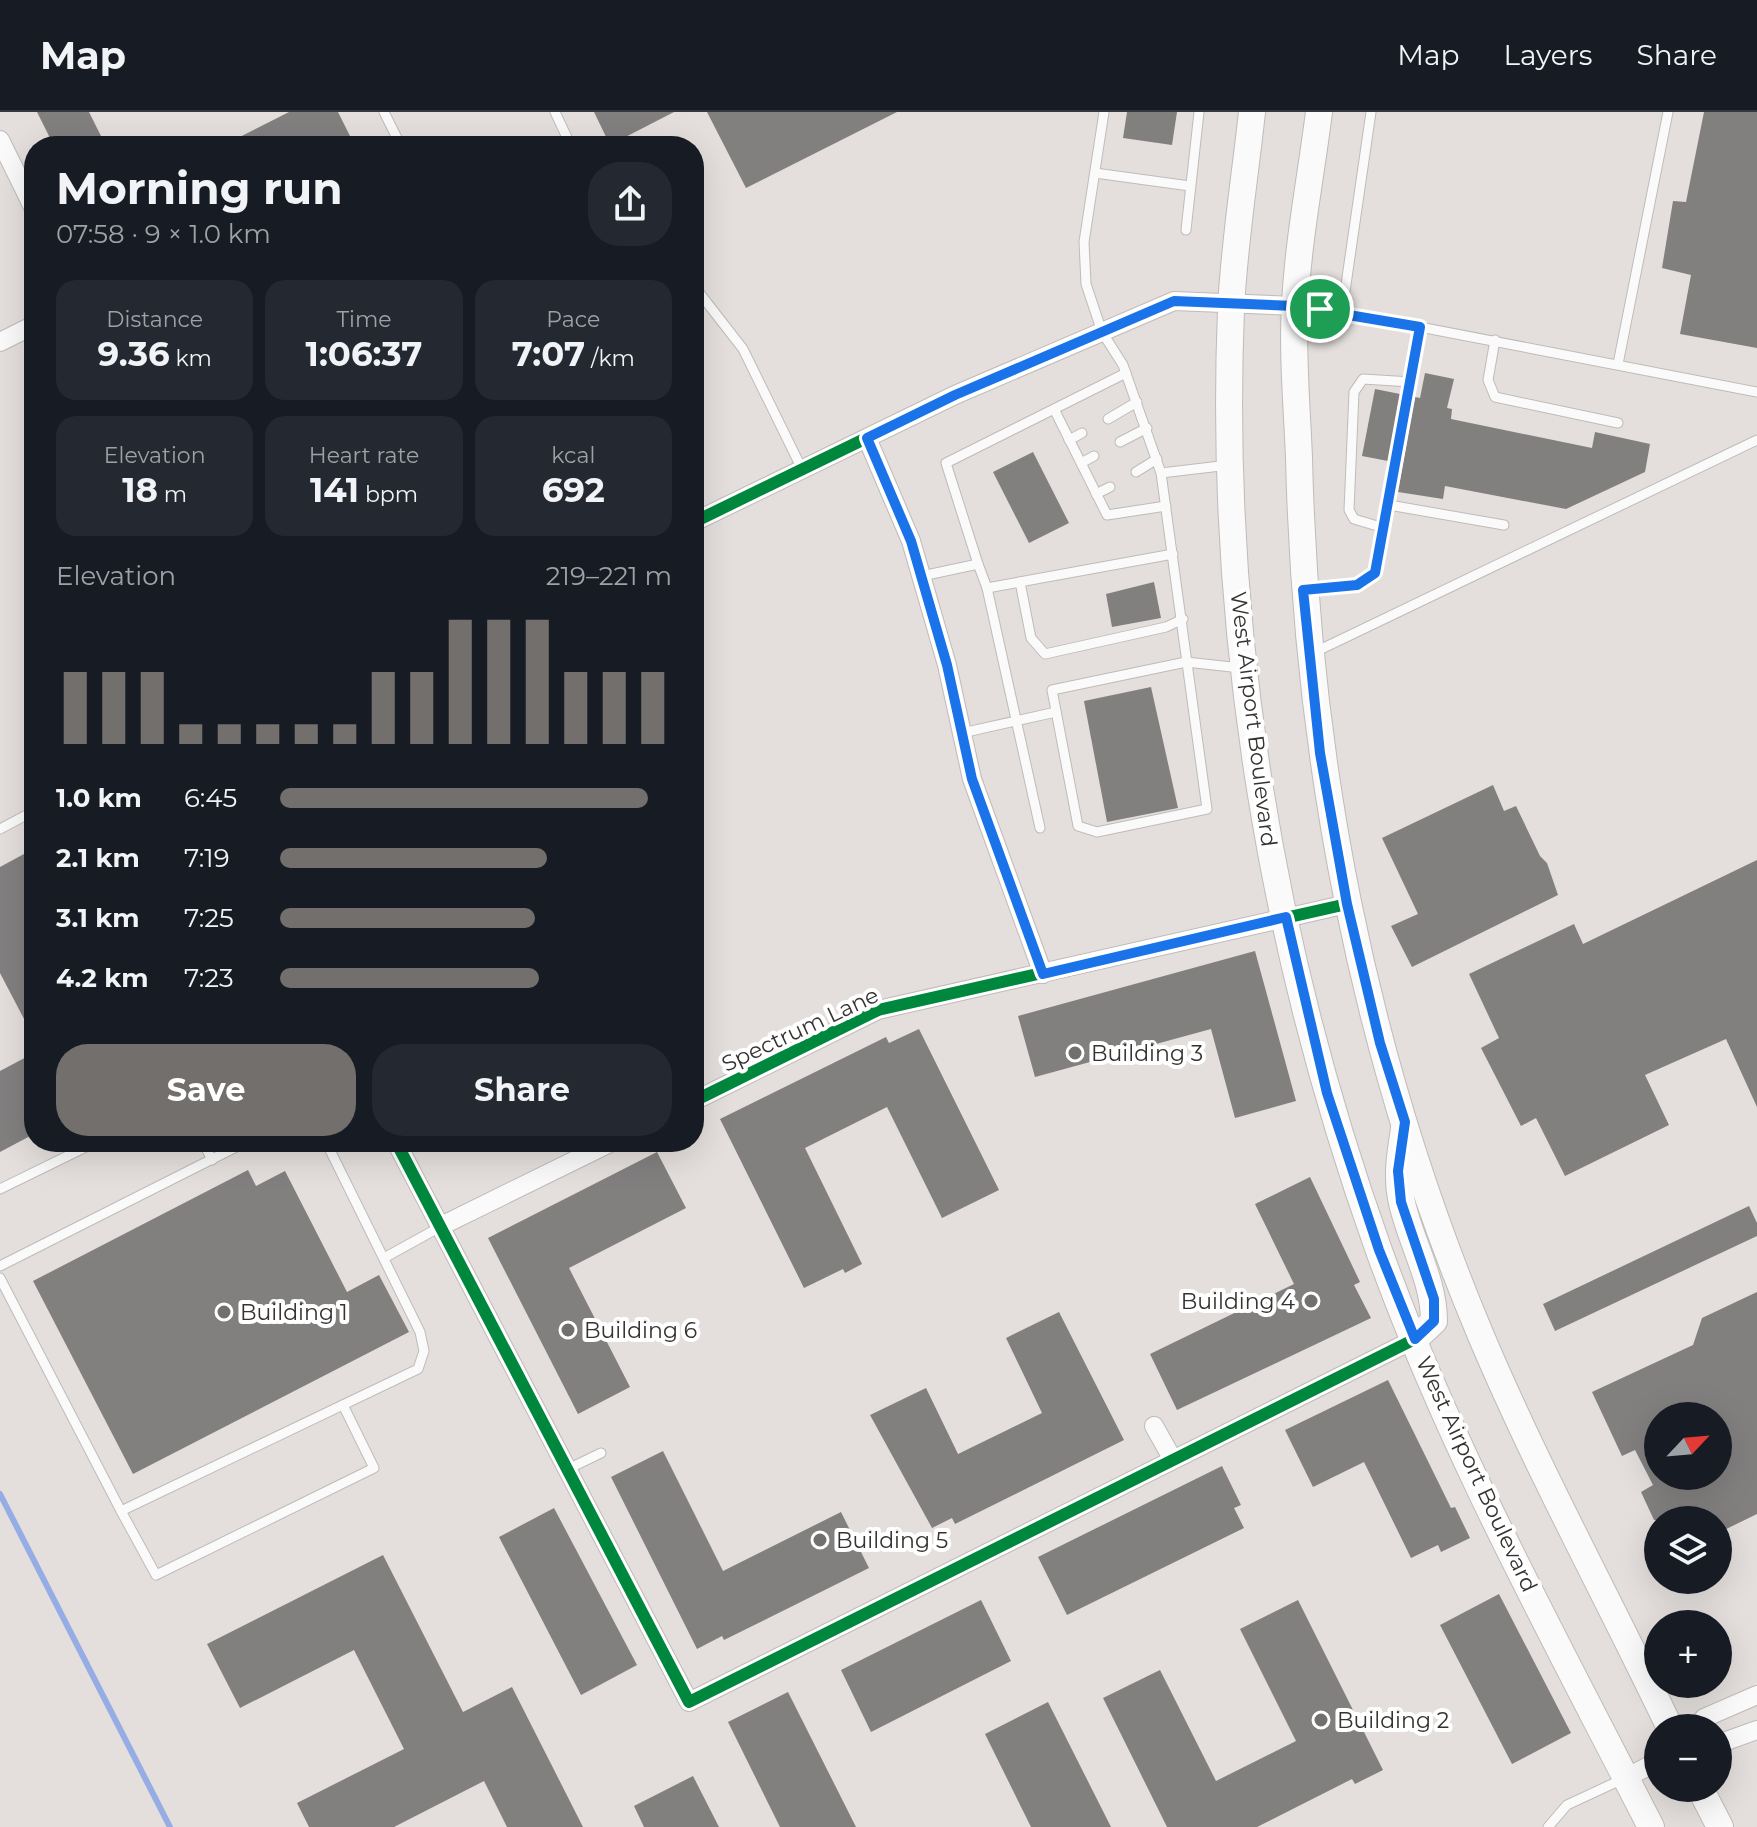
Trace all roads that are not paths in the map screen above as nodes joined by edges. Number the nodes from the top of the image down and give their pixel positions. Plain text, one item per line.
1 (384, 112) edge
2 (555, 112) edge
3 (1104, 112) edge
4 (1199, 112) edge
5 (1252, 112) edge
6 (1319, 112) edge
7 (1371, 112) edge
8 (1668, 112) edge
9 (396, 136) edge
10 (566, 136) edge
11 (0, 140) edge
12 (1095, 173) junction
13 (1190, 186) junction
14 (24, 189) edge
15 (1186, 230) dead end
16 (704, 299) edge
17 (1231, 305) junction
18 (1295, 306) junction
19 (1342, 312) junction
20 (1420, 327) junction
21 (24, 330) edge
22 (1102, 332) junction
23 (1495, 340) junction
24 (0, 342) edge
25 (1618, 364) junction
26 (1126, 373) junction
27 (1411, 382) junction
28 (1757, 392) edge
29 (1137, 402) junction
30 (1055, 411) junction
31 (1108, 419) dead end
32 (1618, 423) dead end
33 (1147, 428) junction
34 (1082, 433) dead end
35 (867, 438) junction
36 (1069, 440) junction
37 (1757, 440) edge
38 (1120, 442) dead end
39 (1094, 456) dead end
40 (1157, 459) junction
41 (1081, 463) junction
42 (1229, 465) junction
43 (802, 469) junction
44 (1136, 472) dead end
45 (1161, 473) junction
46 (1110, 487) dead end
47 (1096, 494) junction
48 (1389, 505) junction
49 (1166, 506) junction
50 (704, 517) edge
51 (1504, 525) dead end
52 (1384, 528) junction
53 (1173, 554) junction
54 (978, 564) junction
55 (922, 576) junction
56 (1020, 582) junction
57 (987, 588) junction
58 (1303, 590) junction
59 (1183, 619) junction
60 (1310, 654) junction
61 (1186, 662) junction
62 (1243, 668) junction
63 (1056, 712) junction
64 (1015, 721) junction
65 (962, 733) junction
66 (24, 817) edge
67 (1040, 828) dead end
68 (0, 829) edge
69 (1347, 904) junction
70 (1286, 917) junction
71 (1043, 974) junction
72 (704, 1096) edge
73 (1405, 1122) junction
74 (76, 1152) edge
75 (208, 1152) edge
76 (227, 1152) edge
77 (331, 1152) edge
78 (401, 1152) edge
79 (592, 1152) edge
80 (212, 1160) junction
81 (0, 1189) edge
82 (441, 1226) junction
83 (384, 1258) junction
84 (0, 1266) edge
85 (0, 1278) edge
86 (1415, 1339) junction
87 (343, 1405) junction
88 (1154, 1426) dead end
89 (601, 1453) dead end
90 (1172, 1458) junction
91 (568, 1469) junction
92 (121, 1511) junction
93 (1757, 1695) edge
94 (1663, 1714) edge
95 (1713, 1714) edge
96 (1757, 1730) edge
97 (1732, 1739) edge
98 (1644, 1768) edge
99 (1626, 1778) junction
100 (1707, 1802) edge
101 (1548, 1827) edge
102 (1651, 1827) edge
103 (1720, 1827) edge

1 - 9 lane
2 - 10 lane
3 - 12 lane
4 - 13 lane
5 - 17 main road, West Airport Boulevard
6 - 18 main road
7 - 19 lane
8 - 25 lane
11 - 14 street
12 - 13 lane
12 - 22 lane
13 - 15 lane
16 - 43 lane
17 - 18 street
17 - 22 street
17 - 42 main road, West Airport Boulevard
18 - 19 lane
18 - 58 main road
19 - 20 lane
20 - 23 lane
20 - 27 lane
21 - 24 street
22 - 26 lane
22 - 35 street
23 - 25 lane
23 - 32 lane
25 - 28 lane
26 - 29 lane
26 - 30 lane
27 - 48 lane
27 - 52 lane
29 - 31 lane
29 - 33 lane
30 - 36 lane
30 - 54 lane
33 - 38 lane
33 - 40 lane
34 - 36 lane
35 - 43 street
35 - 55 street
36 - 41 lane
37 - 60 lane
39 - 41 lane
40 - 44 lane
40 - 45 lane
41 - 47 lane
42 - 45 lane
42 - 62 main road, West Airport Boulevard
43 - 50 street
45 - 49 lane
46 - 47 lane
47 - 49 lane
48 - 51 lane
48 - 52 lane
49 - 53 lane
52 - 58 lane
53 - 56 lane
53 - 59 lane
54 - 55 lane
54 - 57 lane
55 - 65 street
56 - 57 lane
56 - 59 lane
57 - 64 lane
58 - 60 main road
59 - 61 lane
60 - 69 main road
61 - 62 lane
61 - 63 lane
61 - 63 lane
62 - 70 main road, West Airport Boulevard
63 - 64 lane
64 - 65 lane
64 - 67 lane
65 - 71 street
66 - 68 lane
69 - 70 street, Spectrum Lane
69 - 73 main road
70 - 71 street, Spectrum Lane
70 - 86 main road, West Airport Boulevard
71 - 72 street, Spectrum Lane
73 - 86 main road
73 - 94 main road
74 - 81 lane
75 - 80 lane
76 - 80 lane
77 - 83 lane
78 - 82 street
79 - 82 street
80 - 84 lane
82 - 83 lane
82 - 91 street
83 - 87 lane
85 - 92 lane
86 - 90 street
86 - 99 main road, West Airport Boulevard
87 - 92 lane
87 - 92 lane
88 - 90 street
89 - 91 lane
90 - 91 street
93 - 95 street
96 - 97 street
98 - 99 street
99 - 101 lane
99 - 102 main road, West Airport Boulevard
100 - 103 main road

